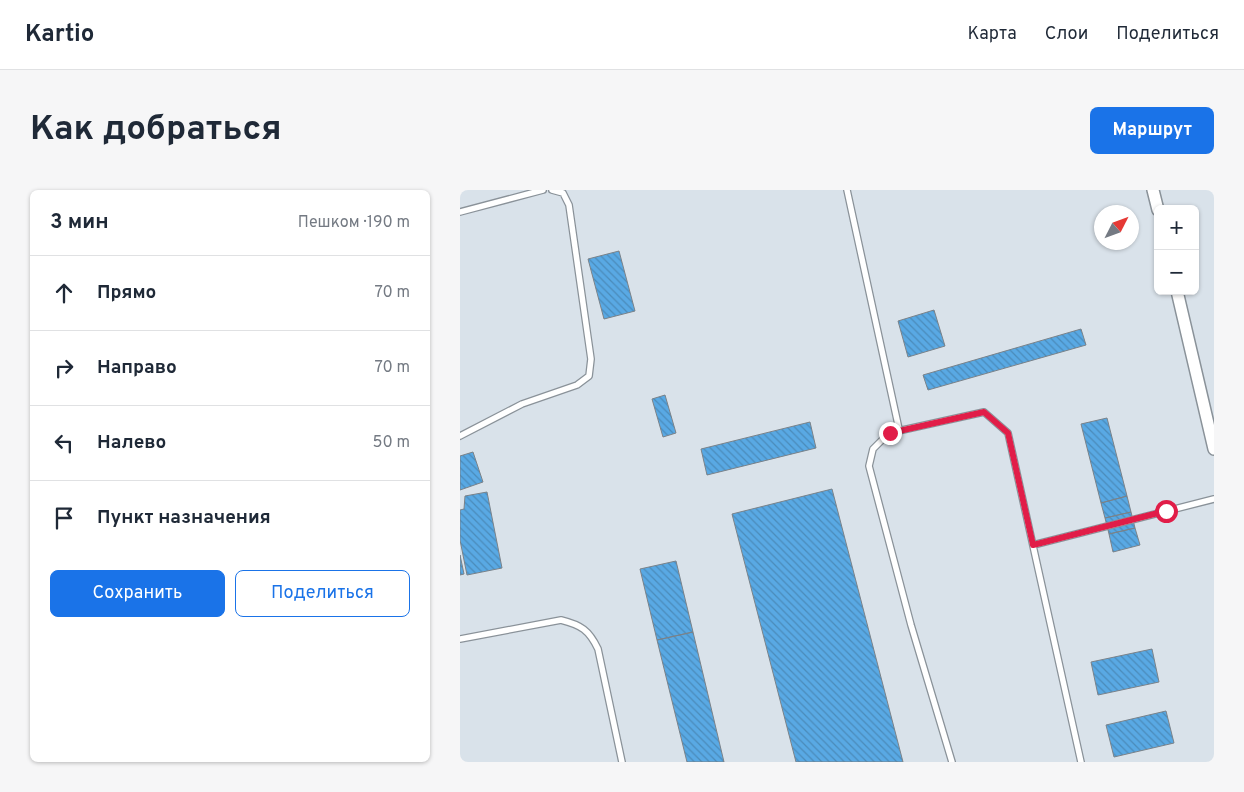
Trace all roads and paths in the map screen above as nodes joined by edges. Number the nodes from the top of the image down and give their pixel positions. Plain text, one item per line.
1 (543, 190) edge
2 (552, 190) edge
3 (847, 190) edge
4 (1153, 190) edge
5 (1157, 205) edge
6 (460, 212) edge
7 (1178, 295) edge
8 (899, 429) junction
9 (460, 436) edge
10 (1214, 449) edge
11 (1214, 499) edge
12 (1033, 545) junction
13 (460, 639) edge
14 (622, 762) edge
15 (952, 762) edge
16 (1081, 762) edge

1 - 6 lane
2 - 9 lane
3 - 8 lane
4 - 5 street
7 - 10 street
8 - 12 lane
8 - 15 lane
11 - 12 lane
12 - 16 lane
13 - 14 lane

